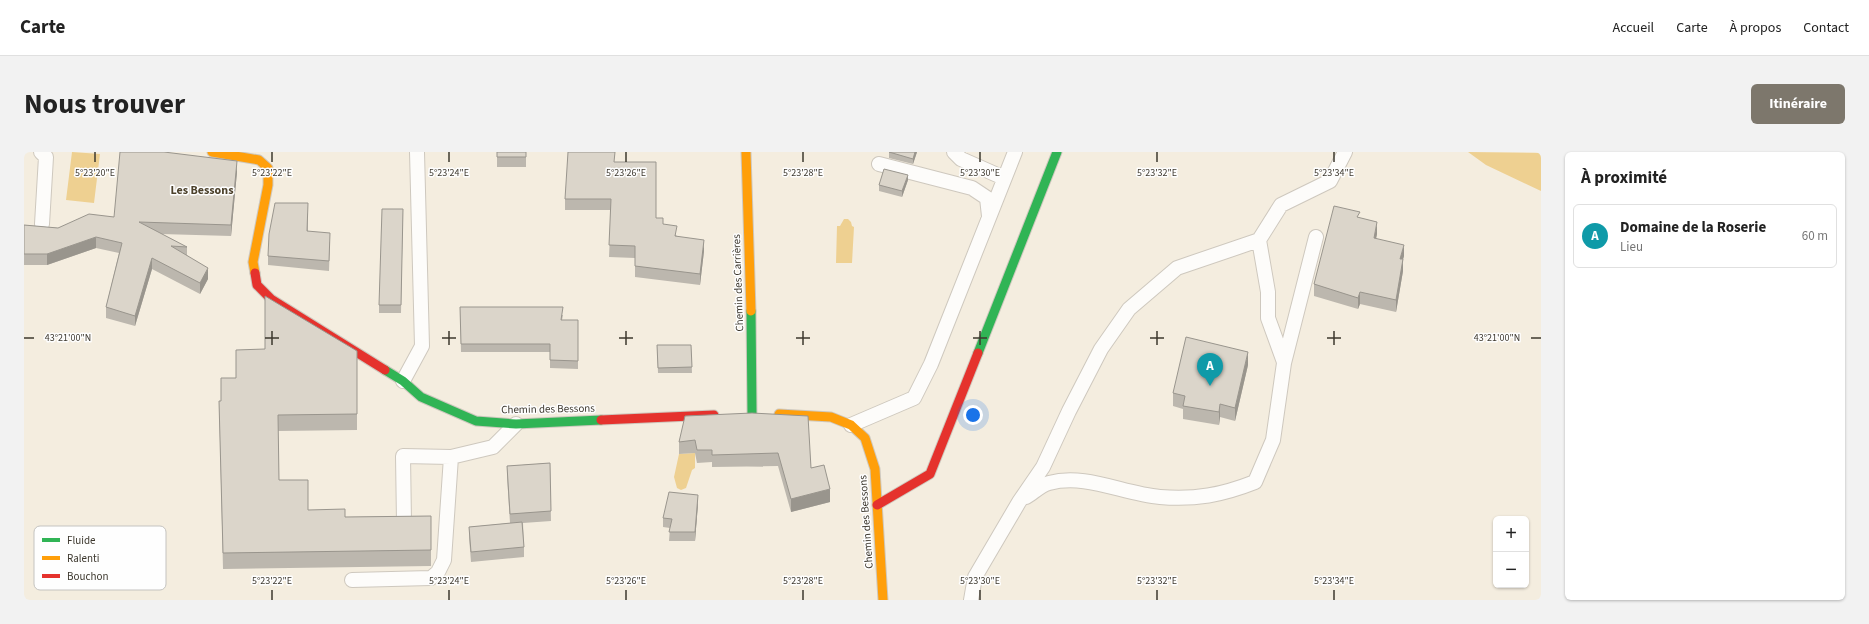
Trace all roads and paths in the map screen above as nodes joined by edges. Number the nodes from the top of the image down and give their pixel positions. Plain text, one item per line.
1 (40, 152) edge
2 (212, 152) edge
3 (417, 152) edge
4 (746, 152) edge
5 (954, 152) edge
6 (1015, 152) edge
7 (1058, 152) edge
8 (1344, 152) edge
9 (879, 164) dead end
10 (1004, 178) junction
11 (989, 216) junction
12 (42, 224) dead end
13 (1316, 237) dead end
14 (1259, 240) junction
15 (1284, 363) junction
16 (403, 381) junction
17 (756, 413) joint
18 (721, 414) edge
19 (516, 424) junction
20 (851, 425) junction
21 (451, 457) junction
22 (1019, 502) junction
23 (877, 506) junction
24 (404, 522) edge
25 (352, 580) dead end
26 (883, 600) edge
27 (971, 600) edge

1 - 12 lane
2 - 16 street, Chemin des Bessons
3 - 16 lane
4 - 17 street, Chemin des Carrières
5 - 10 lane
6 - 10 lane
7 - 23 street
8 - 14 lane
9 - 11 lane
10 - 11 lane
11 - 20 lane
13 - 15 lane
14 - 15 lane
14 - 22 lane
15 - 22 lane
16 - 19 street, Chemin des Bessons
17 - 20 street, Chemin des Bessons
18 - 19 street, Chemin des Bessons
19 - 21 lane
20 - 23 street, Chemin des Bessons
21 - 24 lane
21 - 25 lane
22 - 27 lane
23 - 26 street, Chemin des Bessons

